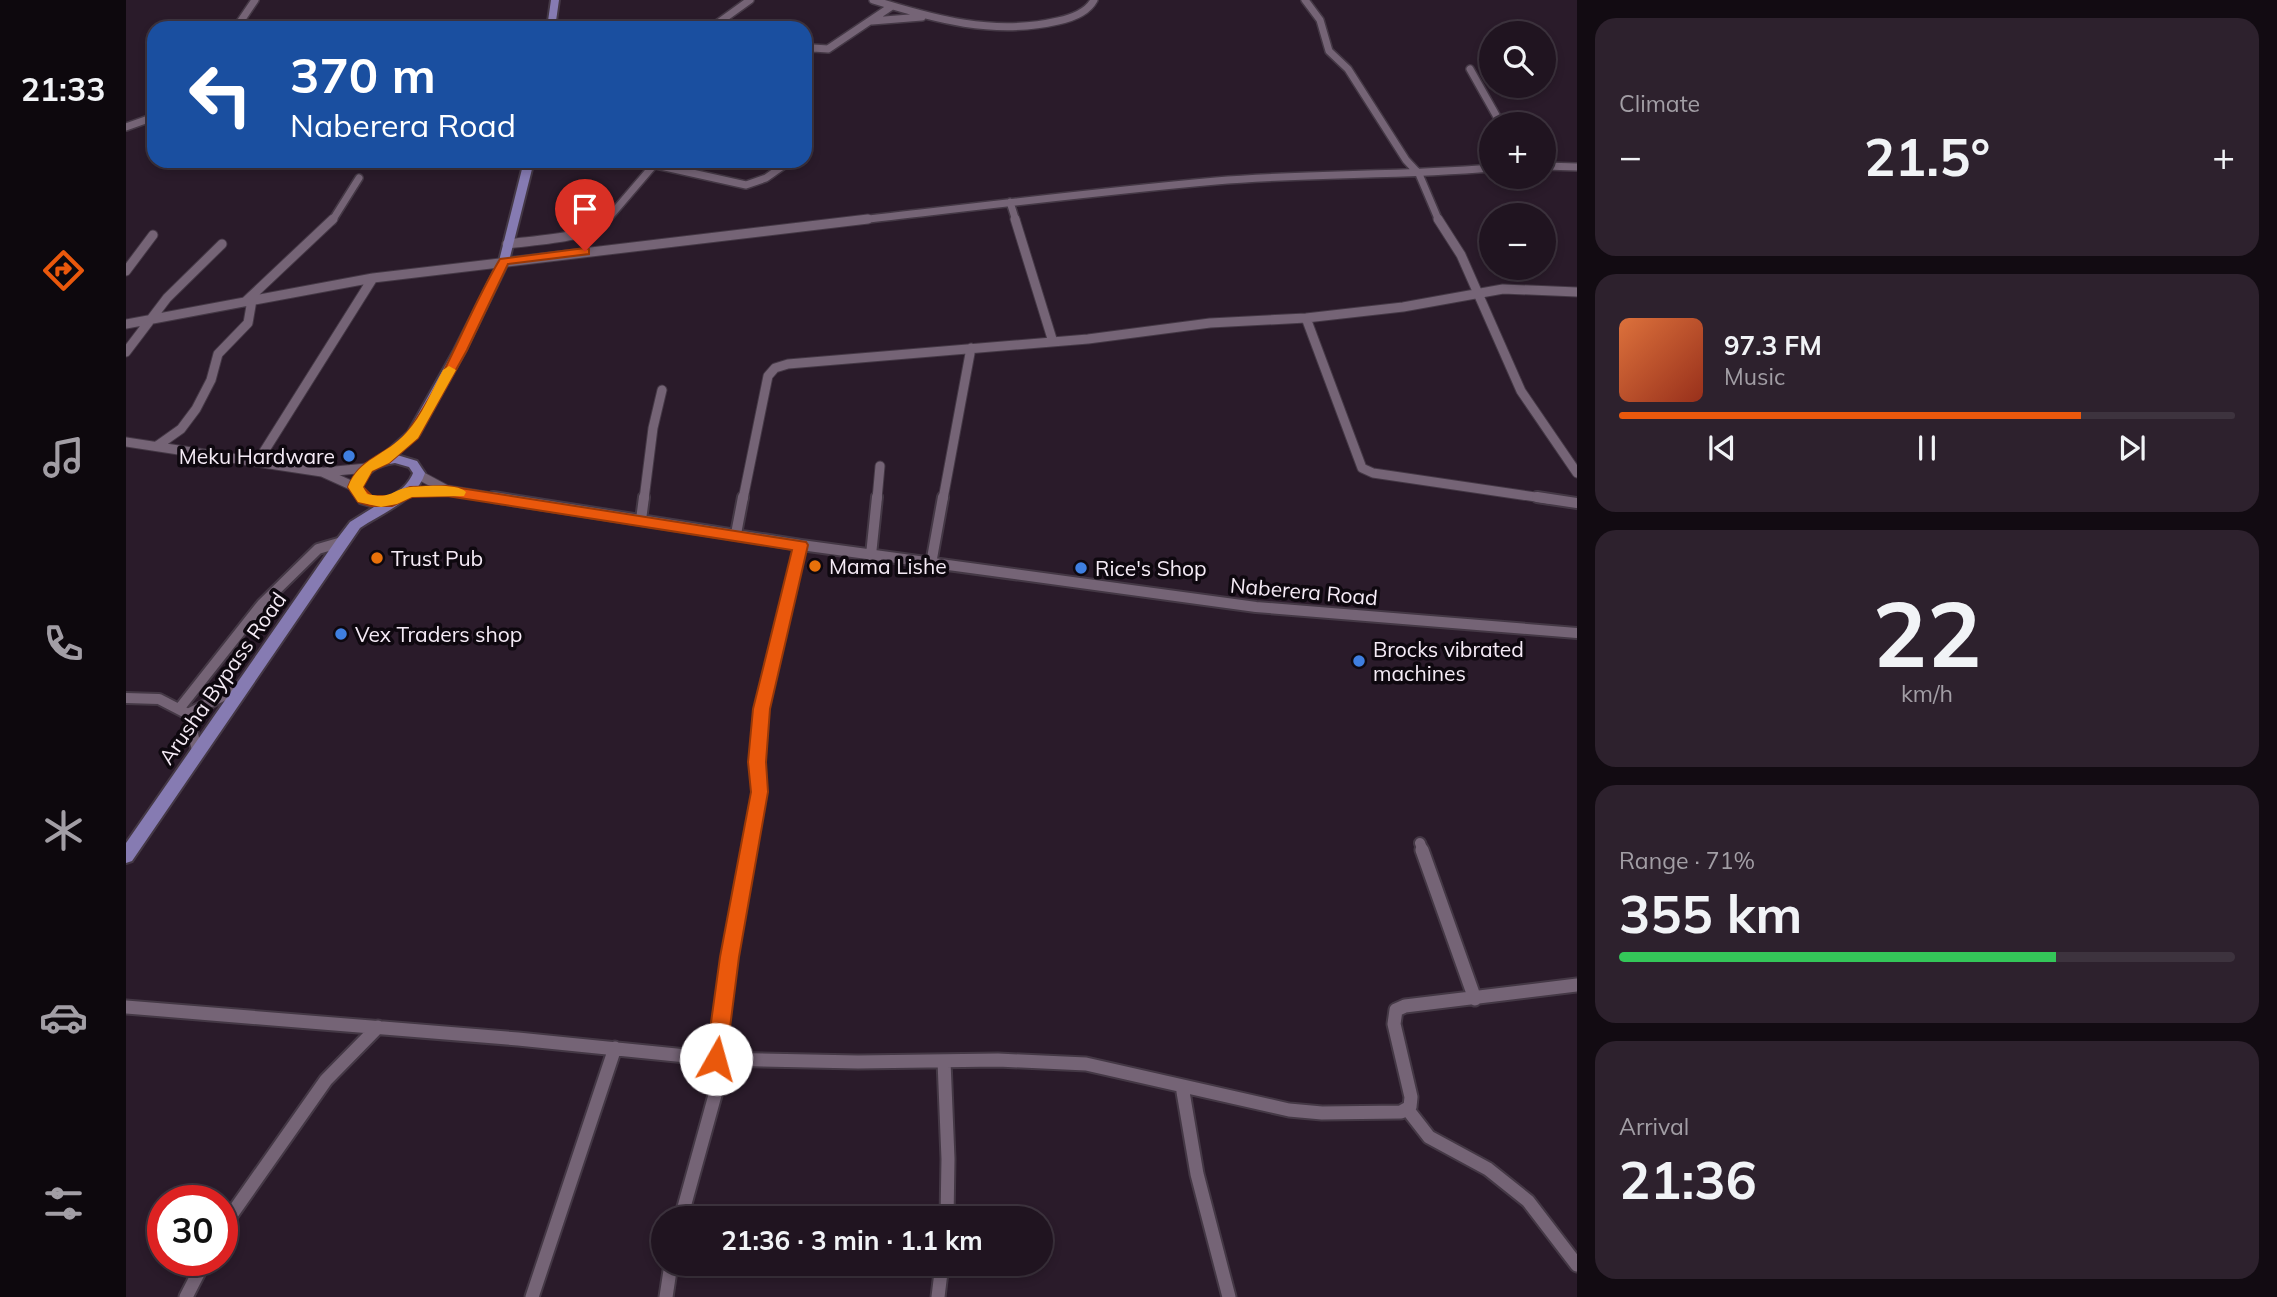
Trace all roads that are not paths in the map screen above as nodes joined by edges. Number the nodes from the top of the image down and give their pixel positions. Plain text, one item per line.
1 (255, 0) edge
2 (555, 0) edge
3 (750, 0) edge
4 (873, 0) edge
5 (1094, 0) edge
6 (1304, 0) edge
7 (891, 6) junction
8 (925, 17) junction
9 (241, 21) edge
10 (552, 21) edge
11 (721, 21) edge
12 (869, 21) junction
13 (812, 48) edge
14 (1470, 69) dead end
15 (1494, 112) edge
16 (147, 120) edge
17 (126, 127) edge
18 (1556, 166) edge
19 (1577, 167) edge
20 (528, 168) edge
21 (651, 168) edge
22 (663, 168) edge
23 (780, 168) edge
24 (1479, 169) edge
25 (1419, 174) junction
26 (359, 178) dead end
27 (1010, 202) junction
28 (153, 235) dead end
29 (222, 244) dead end
30 (507, 244) junction
31 (504, 261) junction
32 (126, 271) edge
33 (373, 278) junction
34 (1577, 292) edge
35 (1479, 295) junction
36 (249, 301) junction
37 (1306, 318) junction
38 (149, 319) junction
39 (126, 324) edge
40 (1053, 342) junction
41 (971, 348) junction
42 (126, 352) edge
43 (662, 390) dead end
44 (413, 435) junction
45 (126, 442) edge
46 (157, 446) junction
47 (1573, 456) edge
48 (384, 460) junction
49 (258, 461) junction
50 (412, 463) junction
51 (880, 466) dead end
52 (367, 468) junction
53 (322, 472) junction
54 (1577, 473) edge
55 (419, 475) junction
56 (447, 491) junction
57 (410, 492) junction
58 (359, 493) junction
59 (392, 501) junction
60 (1577, 503) edge
61 (641, 520) junction
62 (355, 526) junction
63 (736, 534) junction
64 (342, 542) junction
65 (801, 545) junction
66 (871, 555) junction
67 (931, 564) junction
68 (1577, 633) edge
69 (244, 685) junction
70 (126, 698) edge
71 (183, 711) junction
72 (197, 750) junction
73 (1420, 843) dead end
74 (126, 856) edge
75 (1577, 985) edge
76 (1475, 999) junction
77 (126, 1007) edge
78 (378, 1027) junction
79 (615, 1048) junction
80 (720, 1059) junction
81 (944, 1061) junction
82 (1182, 1086) junction
83 (1408, 1110) junction
84 (238, 1205) edge
85 (684, 1206) edge
86 (947, 1206) edge
87 (1577, 1265) edge
88 (197, 1276) edge
89 (669, 1276) edge
90 (940, 1276) edge
91 (186, 1297) edge
92 (532, 1297) edge
93 (666, 1297) edge
94 (937, 1297) edge
95 (1229, 1297) edge

1 - 9 street
2 - 10 main road
3 - 11 street
4 - 7 street
5 - 8 street
6 - 25 street
7 - 8 street
7 - 12 street
8 - 12 street
12 - 13 street
14 - 15 street
16 - 17 street
18 - 19 street
20 - 30 main road
21 - 30 street
22 - 23 street
24 - 25 street
25 - 27 street
25 - 35 street
26 - 36 street
27 - 31 street
27 - 40 street
28 - 32 street
29 - 38 street
30 - 31 main road
31 - 33 street
31 - 44 main road
33 - 36 street
33 - 49 street
34 - 35 street
35 - 37 street
35 - 47 street
36 - 38 street
36 - 46 street
37 - 40 street
37 - 60 street
38 - 39 street
38 - 42 street
40 - 41 street
41 - 63 street
41 - 67 street
43 - 61 street
44 - 48 main road
44 - 50 main road
45 - 46 street
46 - 49 street
47 - 54 street
48 - 50 main road
48 - 52 main road
49 - 53 street
50 - 55 main road
51 - 66 street
52 - 53 street
52 - 58 main road, Arusha Bypass Road
53 - 58 street
55 - 56 street, Naberera Road
55 - 57 main road
56 - 57 street, Naberera Road
56 - 61 street, Naberera Road
57 - 59 main road, Arusha Bypass Road
58 - 59 main road
58 - 62 main road, Arusha Bypass Road
59 - 62 main road, Arusha Bypass Road
61 - 63 street, Naberera Road
62 - 64 main road, Arusha Bypass Road
63 - 65 street, Naberera Road
64 - 69 main road, Arusha Bypass Road
64 - 71 street
65 - 66 street, Naberera Road
65 - 80 street
66 - 67 street, Naberera Road
67 - 68 street, Naberera Road
69 - 71 street
69 - 72 main road, Arusha Bypass Road
70 - 71 street
71 - 72 street
72 - 74 main road, Arusha Bypass Road
73 - 76 street
75 - 76 street
76 - 83 street
77 - 78 street
78 - 79 street
78 - 84 street
79 - 80 street
79 - 92 street
80 - 81 street
80 - 85 street
81 - 82 street
81 - 86 street
82 - 83 street
82 - 95 street
83 - 87 street
88 - 91 street
89 - 93 street
90 - 94 street

